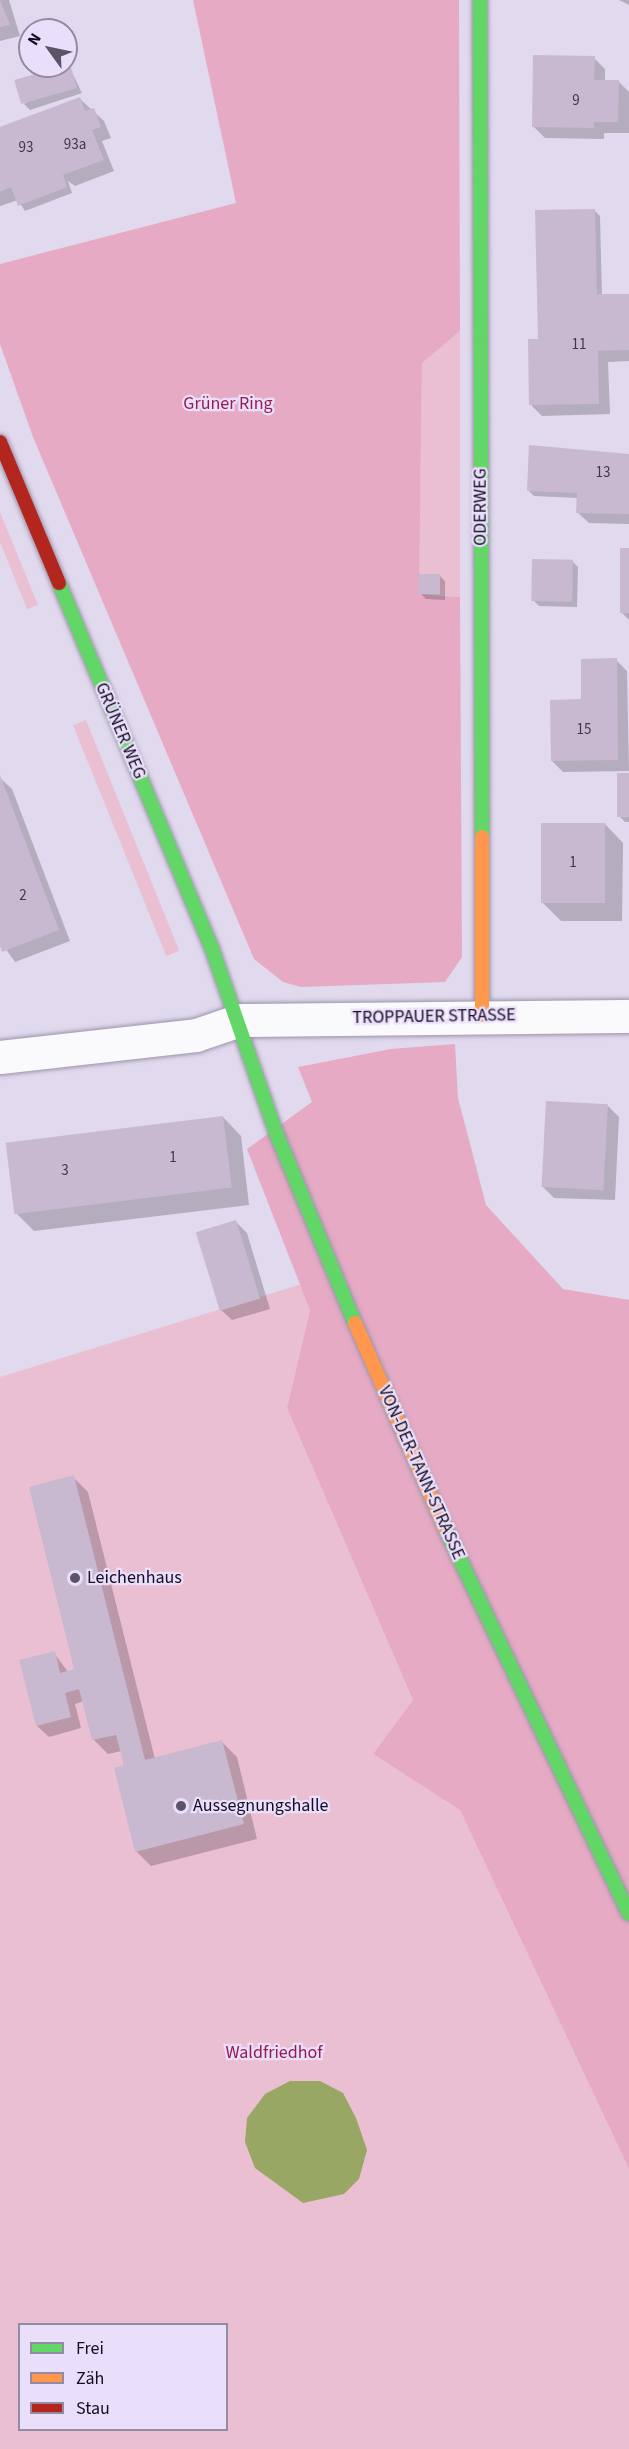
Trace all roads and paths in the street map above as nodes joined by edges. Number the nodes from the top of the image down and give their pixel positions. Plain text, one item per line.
1 (480, 0) edge
2 (0, 442) edge
3 (482, 1015) junction
4 (629, 1016) edge
5 (240, 1020) junction
6 (0, 1057) edge
7 (629, 1913) edge

1 - 3 street, ODERWEG
2 - 5 street, GRÜNER WEG
3 - 4 street, TROPPAUER STRASSE
3 - 5 street, TROPPAUER STRASSE
5 - 6 street, TROPPAUER STRASSE
5 - 7 street, VON-DER-TANN-STRASSE

